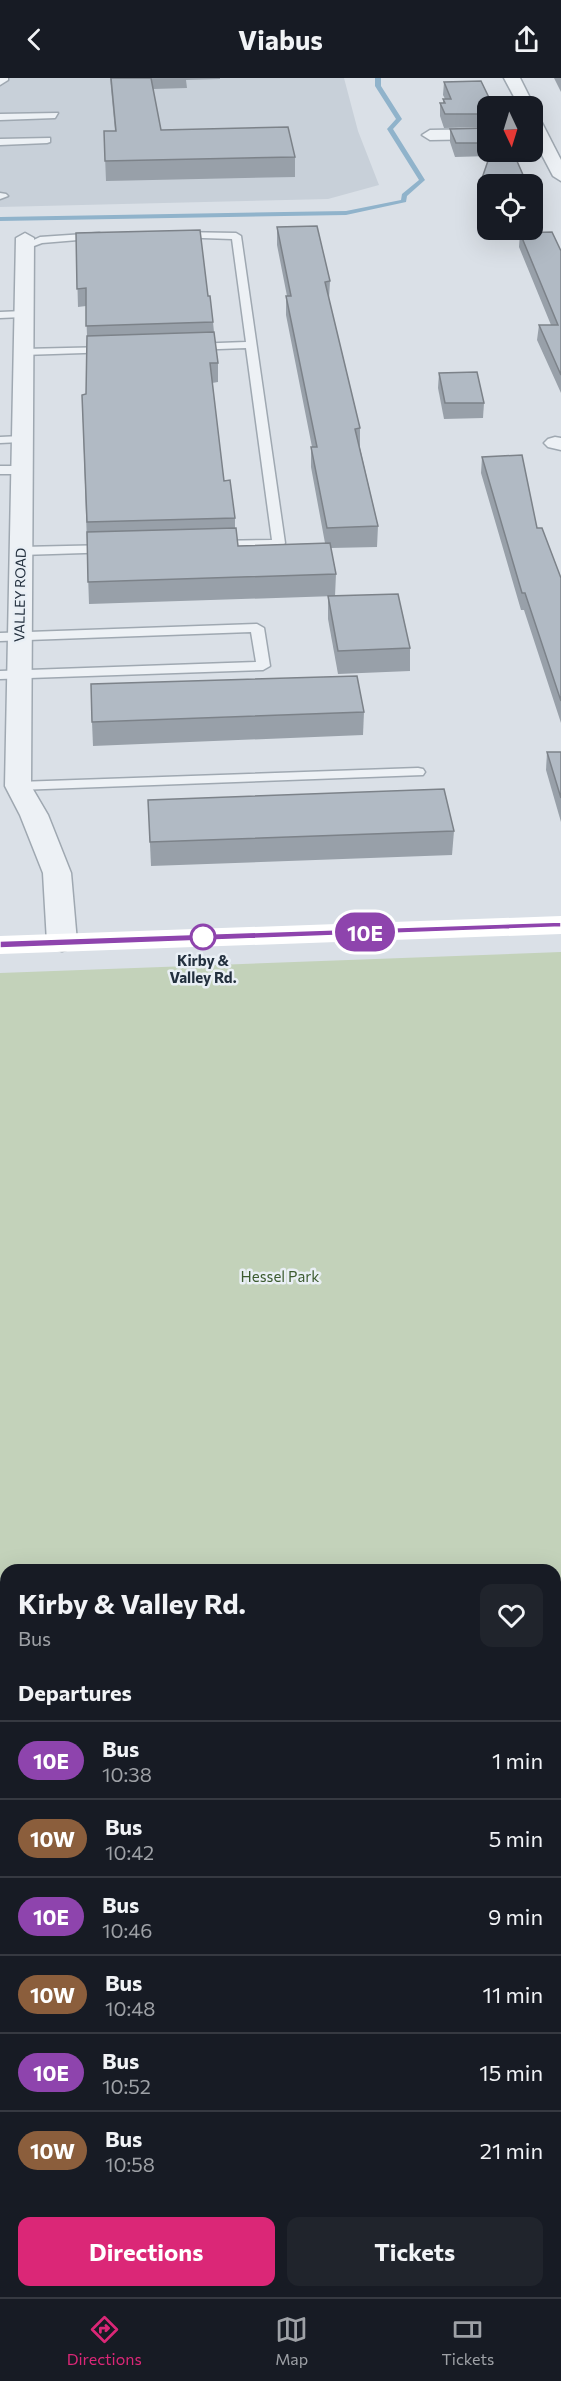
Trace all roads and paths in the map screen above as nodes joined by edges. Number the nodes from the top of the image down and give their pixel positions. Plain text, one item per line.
1 (512, 78) edge
2 (521, 96) edge
3 (55, 115) dead end
4 (0, 117) edge
5 (543, 130) edge
6 (561, 133) edge
7 (477, 134) edge
8 (430, 135) dead end
9 (47, 140) dead end
10 (0, 142) edge
11 (543, 143) edge
12 (561, 176) edge
13 (169, 235) edge
14 (111, 236) edge
15 (26, 242) joint
16 (12, 315) edge
17 (250, 345) junction
18 (180, 347) edge
19 (123, 349) edge
20 (23, 352) junction
21 (10, 440) edge
22 (10, 470) edge
23 (208, 546) edge
24 (126, 548) edge
25 (21, 551) junction
26 (9, 636) edge
27 (9, 674) edge
28 (418, 772) dead end
29 (18, 786) junction
30 (561, 925) edge
31 (62, 942) junction
32 (0, 945) edge

1 - 2 street
3 - 4 lane
5 - 6 street
7 - 8 street
9 - 10 lane
11 - 12 street
13 - 17 lane
14 - 15 lane
15 - 16 street, VALLEY ROAD
16 - 20 street, VALLEY ROAD
17 - 18 lane
17 - 23 lane
19 - 20 lane
20 - 21 street, VALLEY ROAD
21 - 22 street, VALLEY ROAD
22 - 25 street, VALLEY ROAD
24 - 25 lane
25 - 26 street, VALLEY ROAD
26 - 27 street, VALLEY ROAD
26 - 27 lane
27 - 29 street, VALLEY ROAD
28 - 29 lane
29 - 31 street, VALLEY ROAD
30 - 31 main road
31 - 32 main road

